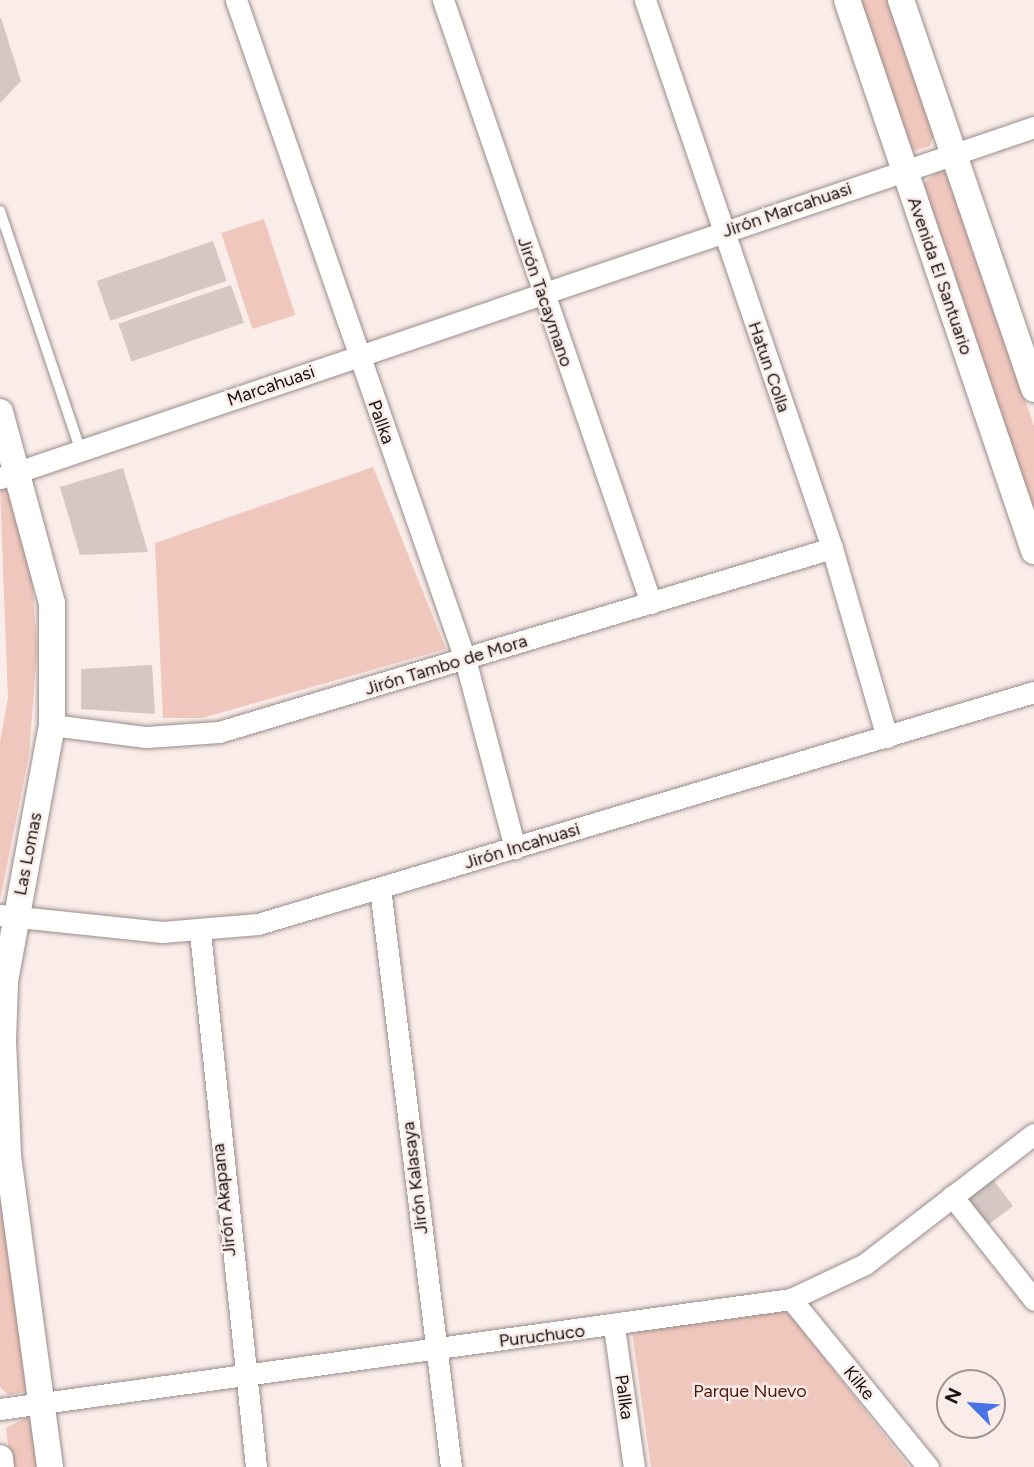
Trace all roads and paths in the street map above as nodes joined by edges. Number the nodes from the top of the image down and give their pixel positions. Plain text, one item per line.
1 (236, 0) edge
2 (443, 0) edge
3 (645, 0) edge
4 (847, 0) edge
5 (901, 0) edge
6 (1034, 127) edge
7 (952, 152) junction
8 (904, 170) junction
9 (0, 211) edge
10 (721, 234) junction
11 (540, 292) junction
12 (358, 357) junction
13 (1034, 389) edge
14 (0, 412) edge
15 (81, 451) junction
16 (10, 475) edge
17 (832, 548) junction
18 (1034, 551) edge
19 (651, 603) junction
20 (466, 659) junction
21 (1034, 692) edge
22 (52, 725) junction
23 (887, 737) junction
24 (515, 848) junction
25 (380, 888) junction
26 (8, 916) edge
27 (200, 932) junction
28 (1034, 1134) edge
29 (952, 1196) junction
30 (791, 1299) junction
31 (1034, 1300) edge
32 (614, 1327) junction
33 (436, 1349) junction
34 (242, 1374) junction
35 (41, 1401) junction
36 (0, 1409) edge
37 (0, 1458) edge
38 (1, 1467) edge
39 (50, 1467) edge
40 (256, 1467) edge
41 (451, 1467) edge
42 (634, 1467) edge
43 (928, 1467) edge

1 - 12 street, Pallka
2 - 11 street, Jirón Tacaymano
3 - 10 street, Hatun Colla
4 - 8 street, Avenida El Santuario
5 - 7 street
6 - 7 street, Jirón Marcahuasi
7 - 8 street, Jirón Marcahuasi
7 - 13 street
8 - 10 street, Jirón Marcahuasi
8 - 18 street, Avenida El Santuario
9 - 15 lane
10 - 11 street, Jirón Marcahuasi
10 - 17 street, Hatun Colla
11 - 12 street, Marcahuasi
11 - 19 street, Jirón Tacaymano
12 - 15 street, Marcahuasi
12 - 20 street, Pallka
14 - 16 street, Las Lomas
15 - 16 street, Marcahuasi
16 - 22 street, Las Lomas
17 - 19 street, Jirón Tambo de Mora
17 - 23 street, Hatun Colla
19 - 20 street, Jirón Tambo de Mora
20 - 22 street, Jirón Tambo de Mora
20 - 24 street, Pallka
21 - 23 street, Jirón Incahuasi
22 - 26 street, Las Lomas
23 - 24 street, Jirón Incahuasi
24 - 25 street, Jirón Incahuasi
25 - 27 street, Jirón Incahuasi
25 - 33 street, Jirón Kalasaya
26 - 27 street, Jirón Incahuasi
26 - 35 street, Las Lomas
27 - 34 street, Jirón Akapana
28 - 29 street, Puruchuco
29 - 30 street, Puruchuco
29 - 31 street
30 - 32 street, Puruchuco
30 - 43 street, Kilke
32 - 33 street, Puruchuco
32 - 42 street, Pallka
33 - 34 street, Puruchuco
33 - 41 street, Jirón Kalasaya
34 - 35 street, Puruchuco
34 - 40 street, Jirón Akapana
35 - 36 street, Puruchuco
35 - 39 street, Las Lomas
37 - 38 street

